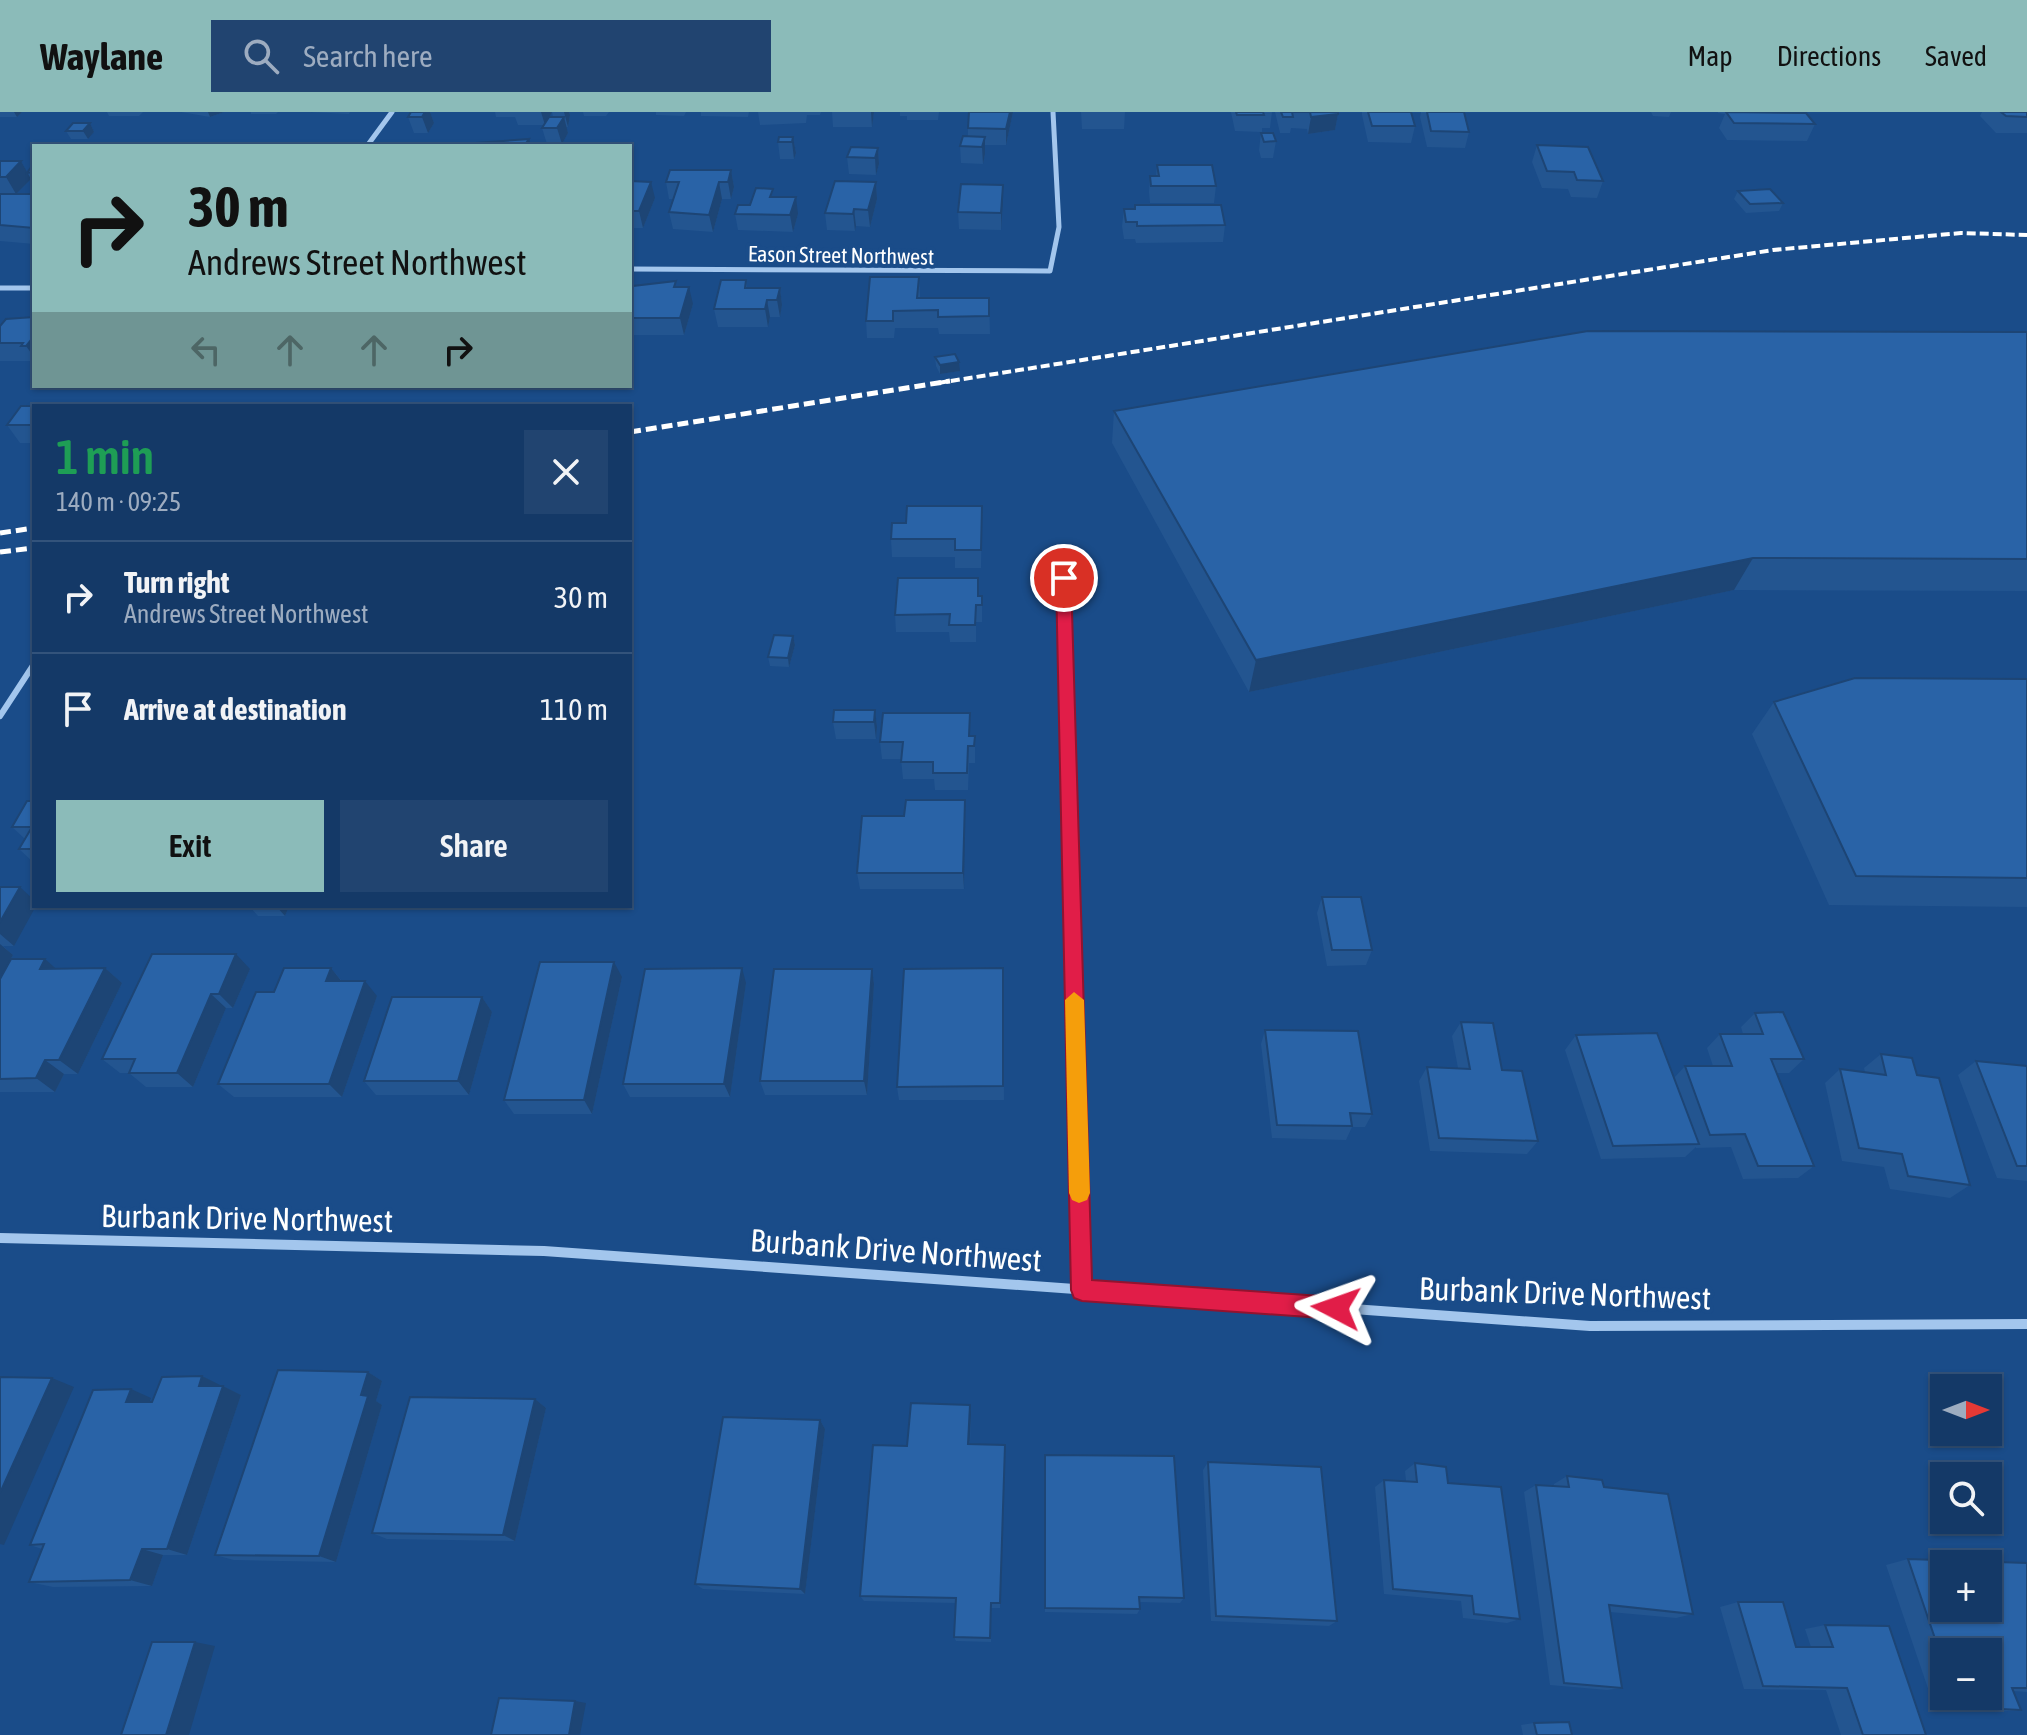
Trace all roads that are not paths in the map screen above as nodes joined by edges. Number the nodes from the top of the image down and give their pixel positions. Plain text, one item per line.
1 (392, 112) edge
2 (1053, 112) edge
3 (368, 144) edge
4 (632, 269) edge
5 (0, 288) edge
6 (32, 288) edge
7 (1063, 547) dead end
8 (32, 667) edge
9 (0, 716) edge
10 (0, 1238) edge
11 (1082, 1290) junction
12 (2027, 1324) edge

1 - 3 street
2 - 4 street, Eason Street Northwest
5 - 6 street
7 - 11 street
8 - 9 street
10 - 11 street, Burbank Drive Northwest
11 - 12 street, Burbank Drive Northwest

